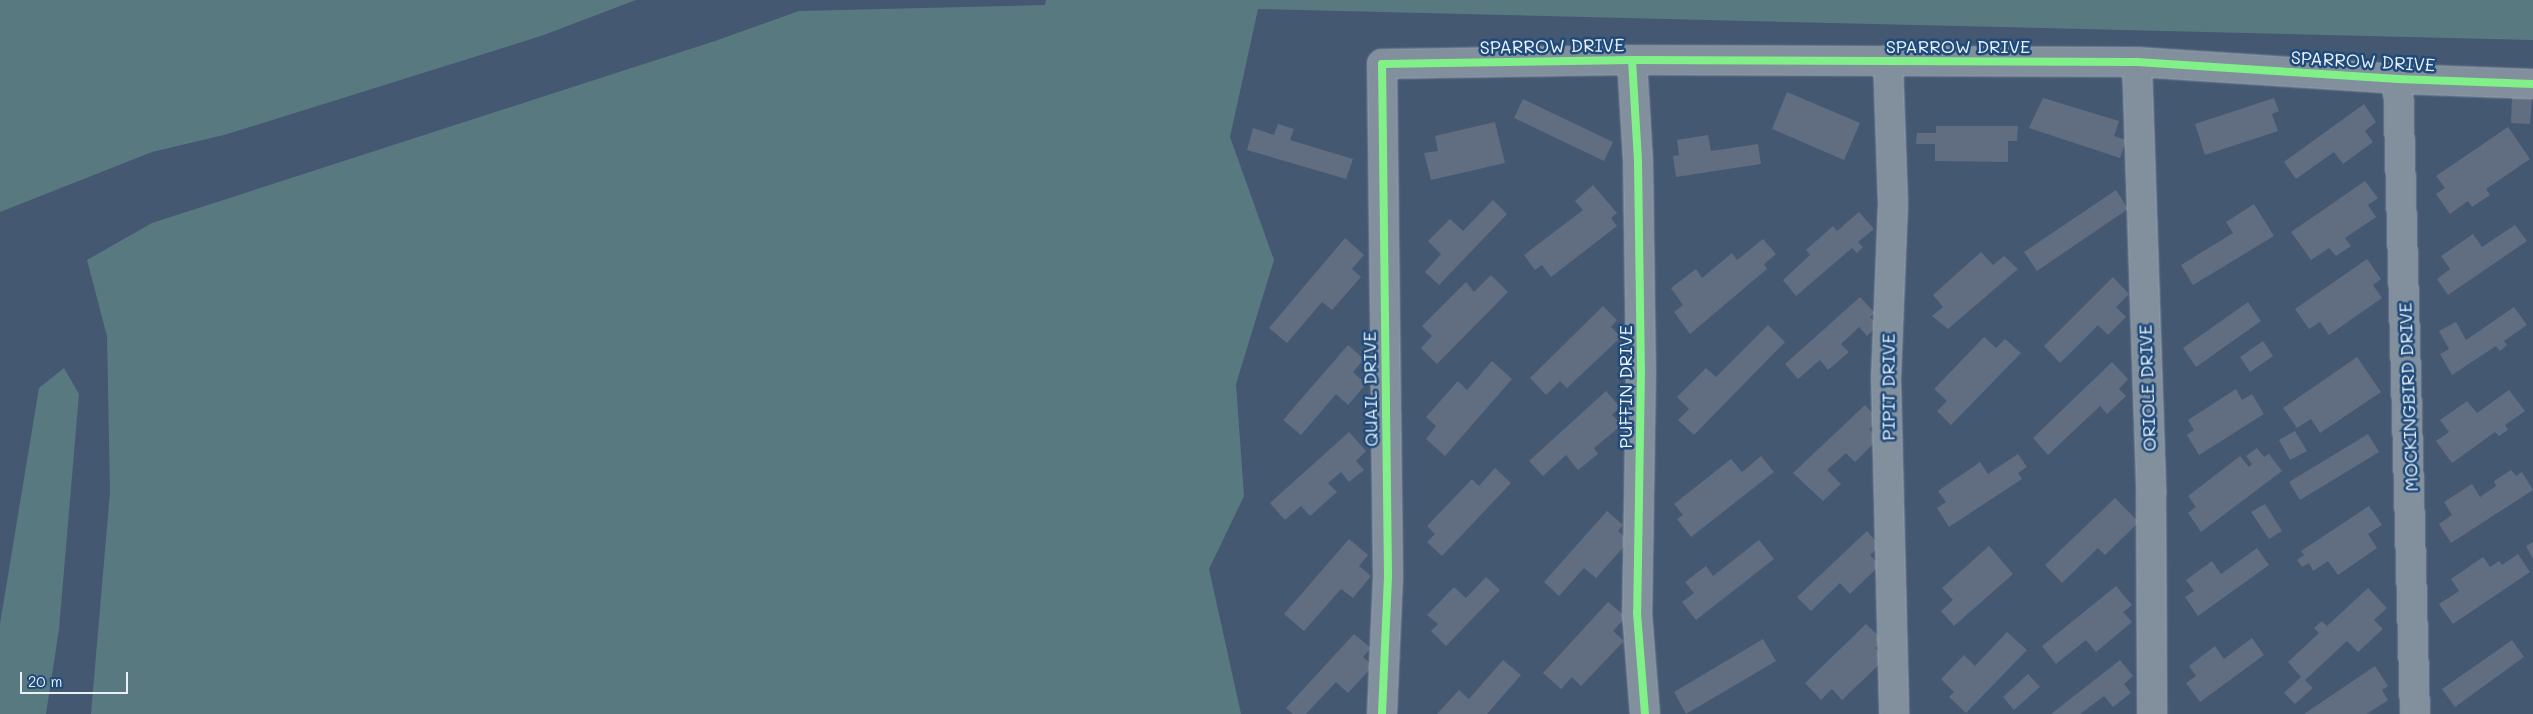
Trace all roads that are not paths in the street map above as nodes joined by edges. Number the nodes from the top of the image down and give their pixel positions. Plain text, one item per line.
1 (1632, 60) junction
2 (1888, 60) junction
3 (2137, 62) junction
4 (1382, 64) joint
5 (2398, 79) junction
6 (2533, 84) edge
7 (1382, 714) edge
8 (1645, 714) edge
9 (1894, 714) edge
10 (2152, 714) edge
11 (2415, 714) edge

1 - 2 street, SPARROW DRIVE
1 - 4 street, SPARROW DRIVE
1 - 8 street, PUFFIN DRIVE
2 - 3 street, SPARROW DRIVE
2 - 9 street, PIPIT DRIVE
3 - 5 street, SPARROW DRIVE
3 - 10 street, ORIOLE DRIVE
4 - 7 street, QUAIL DRIVE
5 - 6 street, SPARROW DRIVE
5 - 11 street, MOCKINGBIRD DRIVE

